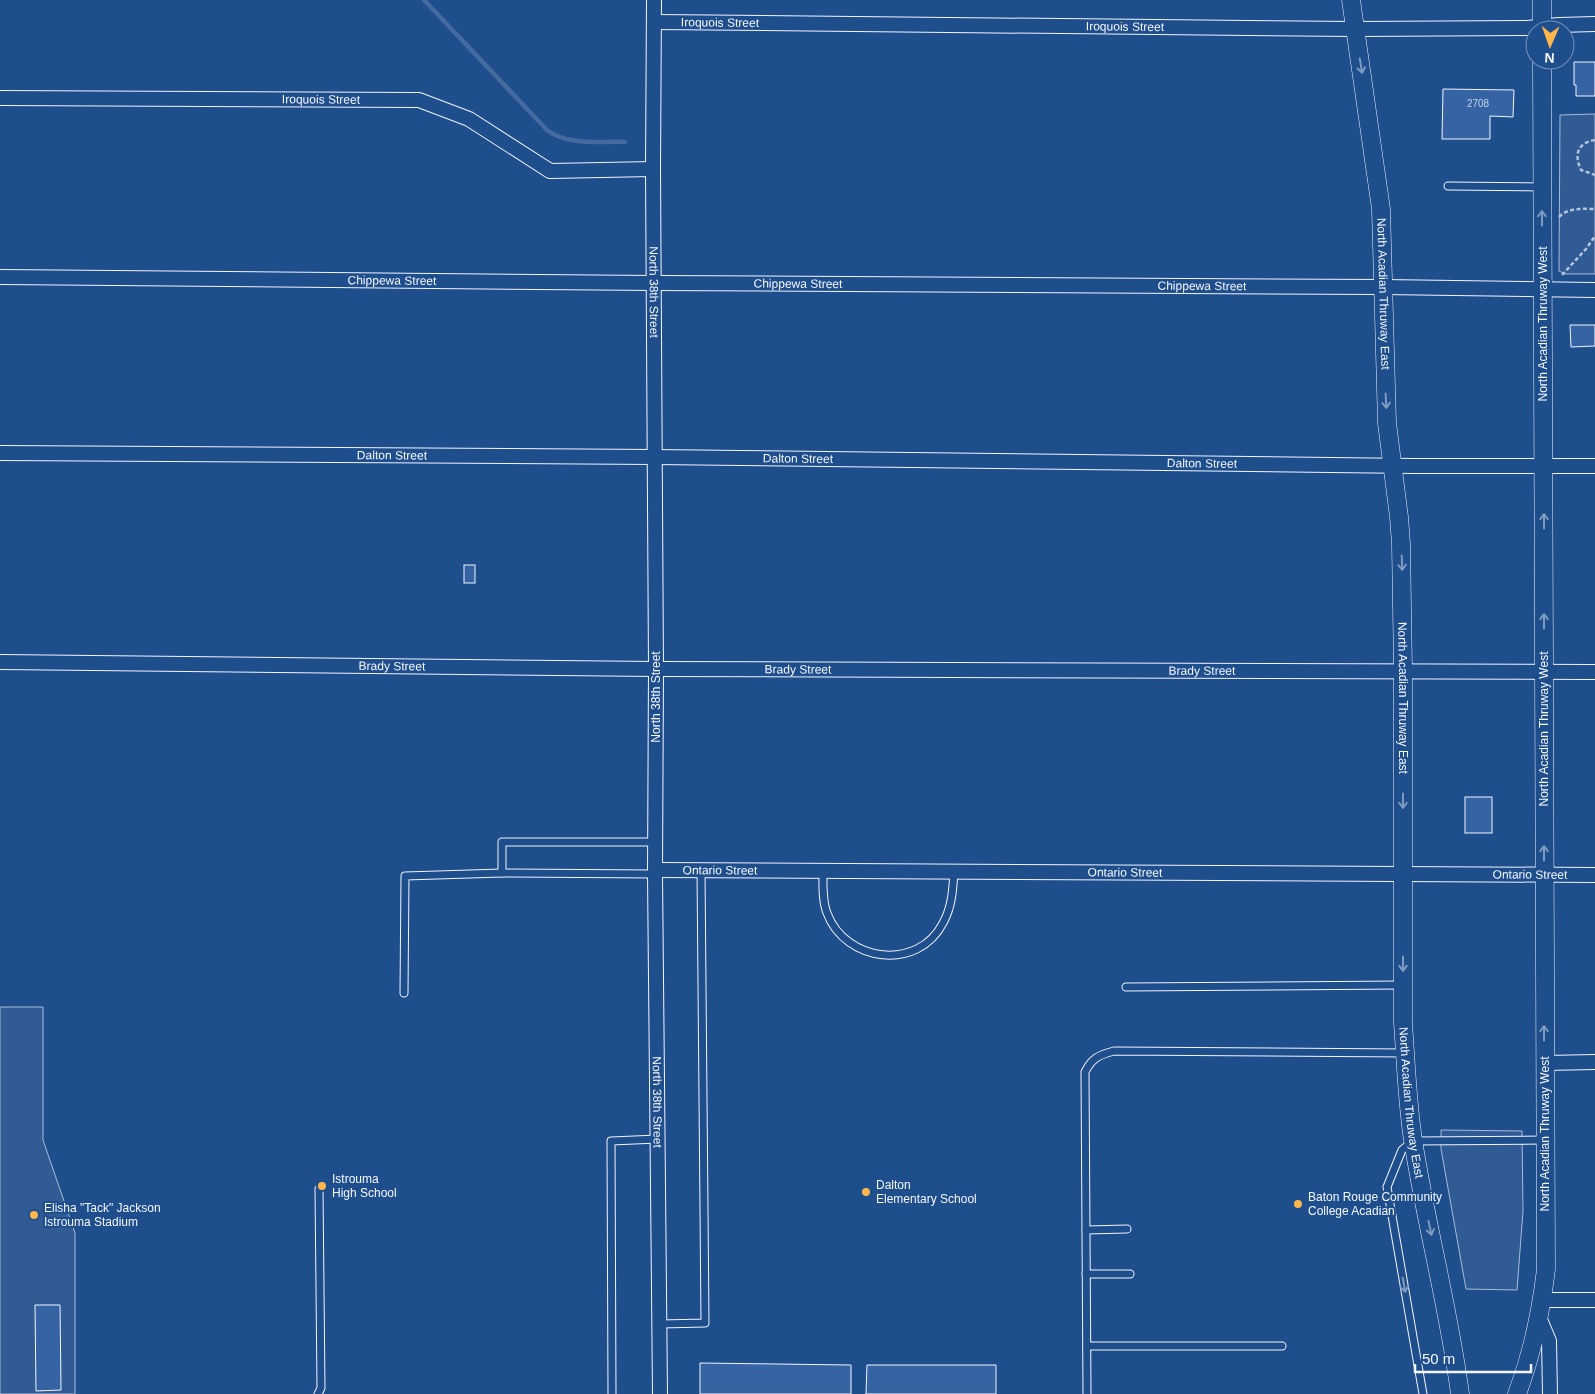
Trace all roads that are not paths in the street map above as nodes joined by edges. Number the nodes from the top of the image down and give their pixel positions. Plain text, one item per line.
1 (654, 0) edge
2 (1351, 0) edge
3 (1542, 0) edge
4 (1542, 20) edge
5 (655, 22) junction
6 (1595, 24) edge
7 (1575, 26) edge
8 (1525, 28) edge
9 (1355, 29) junction
10 (1542, 70) edge
11 (0, 98) edge
12 (653, 169) junction
13 (1448, 186) dead end
14 (1542, 187) junction
15 (0, 277) edge
16 (654, 283) junction
17 (1384, 287) junction
18 (1542, 290) junction
19 (1595, 290) edge
20 (0, 453) edge
21 (654, 457) junction
22 (1393, 466) junction
23 (1544, 466) junction
24 (1595, 466) edge
25 (0, 662) edge
26 (656, 669) junction
27 (1403, 671) junction
28 (1544, 671) junction
29 (1595, 672) edge
30 (656, 842) junction
31 (701, 870) junction
32 (823, 871) junction
33 (954, 871) junction
34 (655, 872) junction
35 (502, 873) junction
36 (1403, 874) junction
37 (1544, 875) junction
38 (1595, 875) edge
39 (1403, 986) junction
40 (1126, 987) dead end
41 (404, 993) dead end
42 (1405, 1053) junction
43 (1595, 1062) edge
44 (1545, 1063) junction
45 (658, 1140) junction
46 (1413, 1140) junction
47 (1545, 1140) junction
48 (319, 1189) dead end
49 (1127, 1229) dead end
50 (1086, 1230) junction
51 (1086, 1274) junction
52 (1130, 1274) dead end
53 (1595, 1300) edge
54 (1541, 1309) junction
55 (660, 1324) junction
56 (1087, 1346) junction
57 (1282, 1346) dead end
58 (318, 1394) edge
59 (612, 1394) edge
60 (660, 1394) edge
61 (1087, 1394) edge
62 (1423, 1394) edge
63 (1460, 1394) edge
64 (1517, 1394) edge
65 (1550, 1394) edge

1 - 5 street, North 38th Street
2 - 9 street, North Acadian Thruway East
3 - 4 street
5 - 9 street, Iroquois Street
5 - 12 street, North 38th Street
6 - 7 street, Iroquois Street
8 - 9 street, Iroquois Street
9 -> 17 street, North Acadian Thruway East
10 - 14 street, North Acadian Thruway West
11 - 12 street, Iroquois Street
12 - 16 street, North 38th Street
13 - 14 lane
18 -> 14 street, North Acadian Thruway West
15 - 16 street, Chippewa Street
16 - 17 street, Chippewa Street
16 - 21 street, North 38th Street
17 - 18 street, Chippewa Street
17 -> 22 street, North Acadian Thruway East
18 - 19 street, Chippewa Street
18 - 23 street, North Acadian Thruway West
20 - 21 street, Dalton Street
21 - 22 street, Dalton Street
21 - 26 street, North 38th Street
22 - 23 street, Dalton Street
22 -> 27 street, North Acadian Thruway East
23 - 24 street, Dalton Street
28 -> 23 street, North Acadian Thruway West
25 - 26 street, Brady Street
26 - 27 street, Brady Street
26 - 30 street, North 38th Street
27 - 28 street, Brady Street
27 -> 36 street, North Acadian Thruway East
28 - 29 street, Brady Street
37 -> 28 street, North Acadian Thruway West
30 - 34 street, North 38th Street
30 - 35 lane
31 - 32 street, Ontario Street
31 - 34 street, Ontario Street
31 - 55 lane
32 - 33 street, Ontario Street
32 - 33 lane
33 - 36 street, Ontario Street
34 - 35 lane
34 - 45 street, North 38th Street
35 - 41 lane
36 - 37 street, Ontario Street
36 -> 39 street, North Acadian Thruway East
37 - 38 street, Ontario Street
44 -> 37 street, North Acadian Thruway West
39 - 40 lane
39 - 42 street, North Acadian Thruway East
42 - 46 street, North Acadian Thruway East
42 - 50 lane
43 - 44 street
44 - 47 street, North Acadian Thruway West
45 - 55 street, North 38th Street
45 - 59 lane
46 - 47 lane
46 -> 62 lane
46 -> 63 street, North Acadian Thruway East
47 - 54 street, North Acadian Thruway West
48 - 58 lane
49 - 50 lane
50 - 51 lane
51 - 52 lane
51 - 56 lane
53 - 54 street
54 - 64 street, North Acadian Thruway West
54 - 65 street
55 - 60 street, North 38th Street
56 - 57 lane
56 - 61 lane

